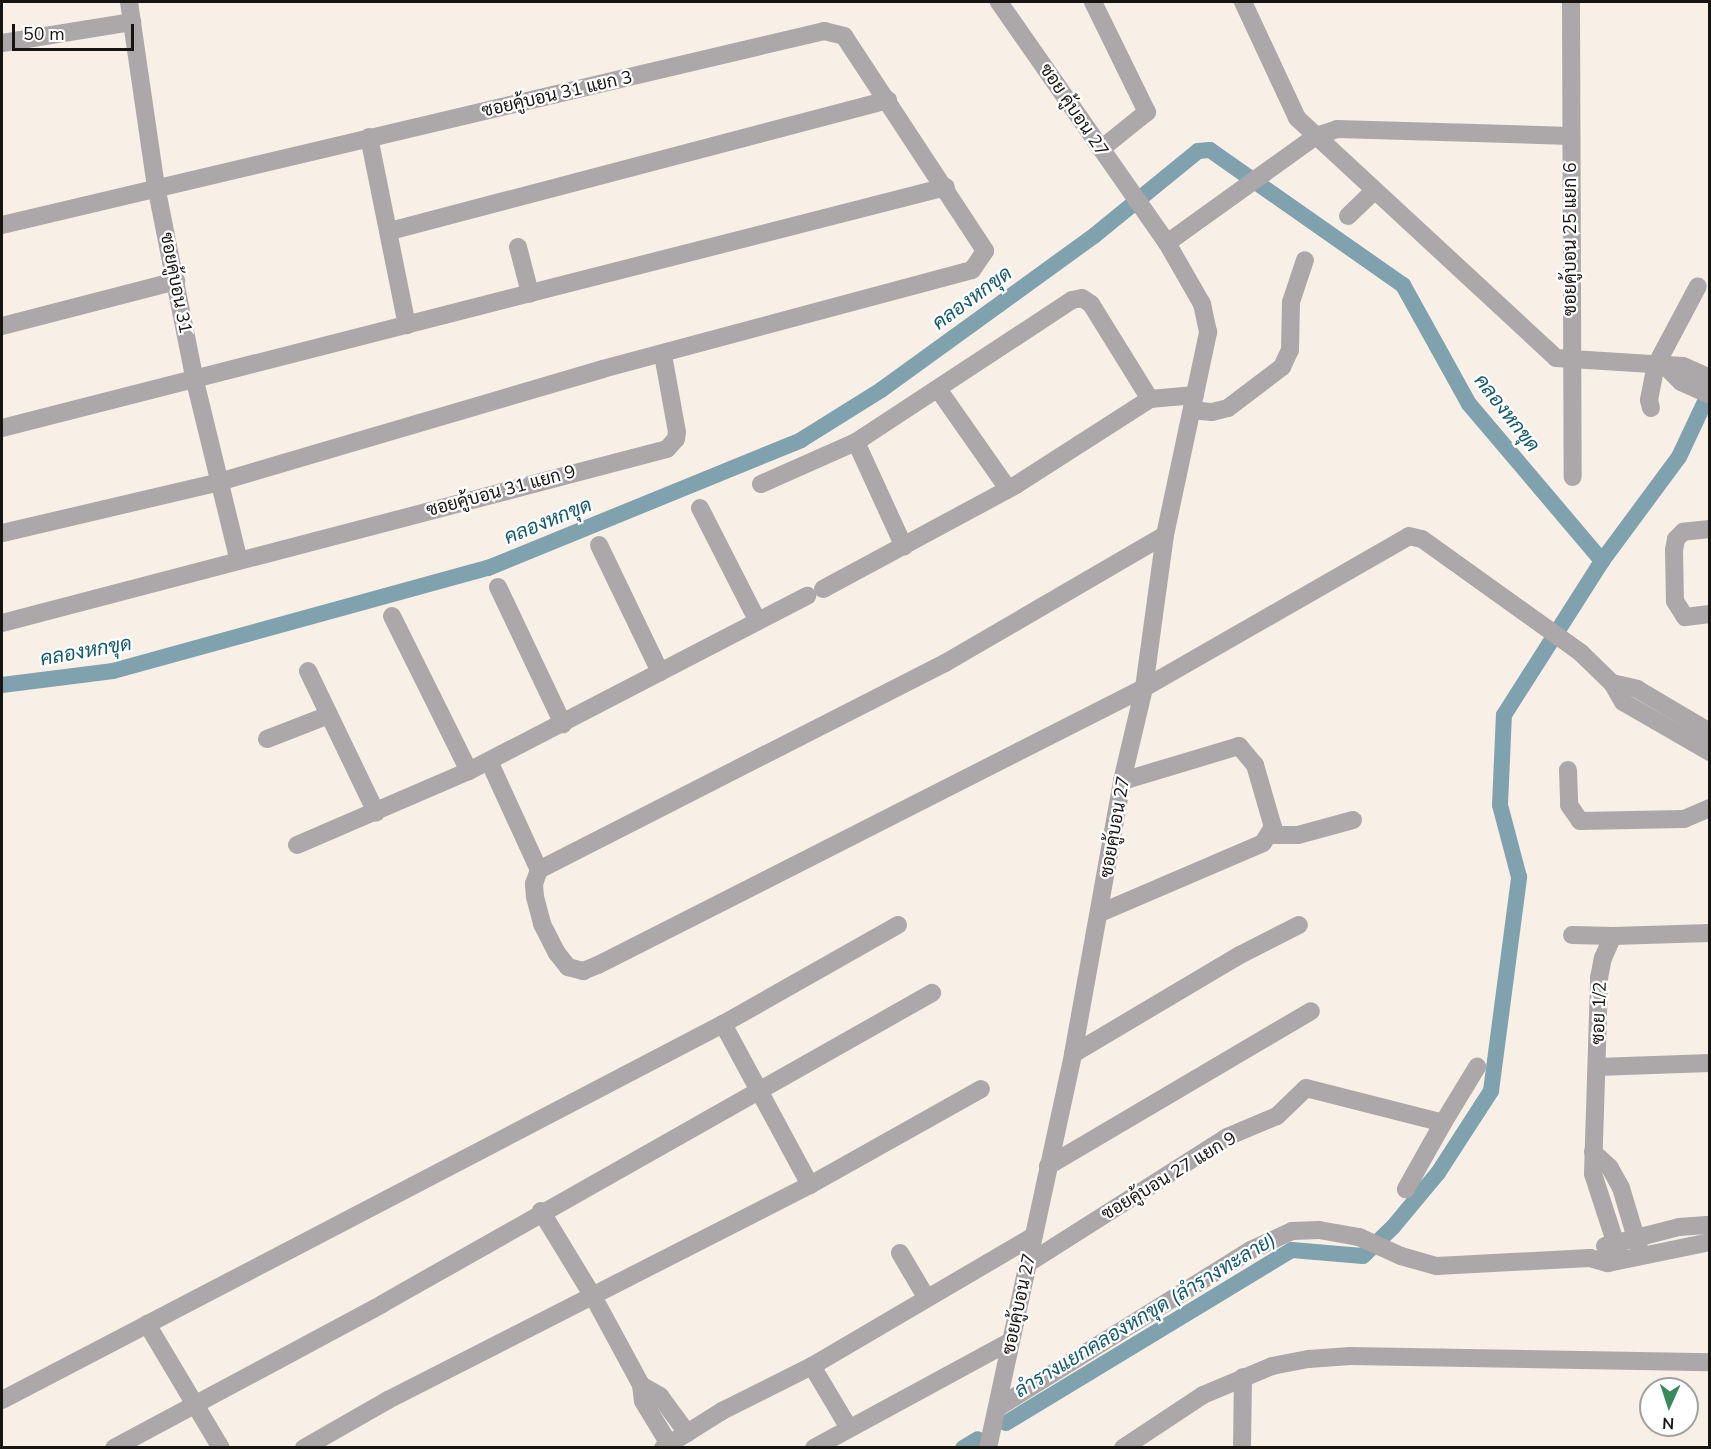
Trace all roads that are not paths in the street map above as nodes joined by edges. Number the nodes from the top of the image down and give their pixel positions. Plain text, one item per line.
1 (129, 2) edge
2 (999, 2) edge
3 (1093, 2) edge
4 (1243, 2) edge
5 (1571, 2) edge
6 (132, 22) junction
7 (2, 44) edge
8 (888, 100) junction
9 (1316, 136) junction
10 (1570, 136) junction
11 (369, 138) junction
12 (1101, 149) junction
13 (156, 186) junction
14 (946, 187) junction
15 (1373, 192) junction
16 (1348, 216) dead end
17 (1149, 219) joint
18 (2, 225) edge
19 (390, 231) junction
20 (1167, 243) junction
21 (518, 247) dead end
22 (1305, 260) dead end
23 (176, 281) junction
24 (1698, 286) dead end
25 (530, 293) junction
26 (407, 325) junction
27 (2, 326) edge
28 (663, 355) junction
29 (1570, 359) junction
30 (1660, 365) junction
31 (1682, 374) junction
32 (194, 378) junction
33 (1710, 378) edge
34 (938, 389) junction
35 (1710, 395) edge
36 (1150, 399) junction
37 (1193, 403) junction
38 (1651, 408) dead end
39 (2, 428) edge
40 (856, 442) junction
41 (1573, 477) dead end
42 (219, 482) junction
43 (761, 484) dead end
44 (1008, 489) junction
45 (700, 508) dead end
46 (1710, 529) edge
47 (2, 533) edge
48 (1165, 535) junction
49 (599, 544) dead end
50 (904, 547) junction
51 (239, 561) junction
52 (498, 587) dead end
53 (1710, 614) edge
54 (392, 616) dead end
55 (757, 620) junction
56 (2, 623) edge
57 (308, 671) dead end
58 (660, 672) junction
59 (1612, 683) junction
60 (1144, 688) junction
61 (329, 715) junction
62 (563, 724) junction
63 (1710, 732) edge
64 (267, 740) dead end
65 (1710, 752) edge
66 (489, 761) junction
67 (1568, 770) dead end
68 (470, 771) junction
69 (1122, 780) junction
70 (1710, 808) edge
71 (376, 812) junction
72 (1353, 820) dead end
73 (1271, 835) junction
74 (297, 845) dead end
75 (539, 870) junction
76 (1100, 913) junction
77 (1299, 925) dead end
78 (898, 926) dead end
79 (1710, 933) edge
80 (1572, 935) dead end
81 (1612, 936) junction
82 (932, 993) dead end
83 (1311, 1011) dead end
84 (723, 1024) junction
85 (1073, 1054) junction
86 (1710, 1063) edge
87 (1477, 1067) dead end
88 (1597, 1067) junction
89 (757, 1088) junction
90 (981, 1089) dead end
91 (1443, 1123) junction
92 (1593, 1152) junction
93 (1048, 1166) junction
94 (810, 1185) junction
95 (1406, 1189) dead end
96 (541, 1211) junction
97 (1710, 1225) edge
98 (1034, 1236) junction
99 (1636, 1237) junction
100 (1710, 1242) edge
101 (1618, 1251) junction
102 (900, 1253) dead end
103 (1641, 1255) junction
104 (1027, 1264) junction
105 (926, 1297) junction
106 (594, 1298) junction
107 (147, 1324) junction
108 (1011, 1341) junction
109 (1710, 1362) edge
110 (812, 1366) junction
111 (1243, 1377) junction
112 (641, 1385) junction
113 (2, 1400) edge
114 (196, 1405) junction
115 (997, 1408) junction
116 (849, 1428) junction
117 (687, 1433) junction
118 (666, 1446) edge
119 (114, 1448) edge
120 (222, 1448) edge
121 (304, 1448) edge
122 (814, 1448) edge
123 (988, 1448) edge
124 (1123, 1448) edge
125 (1242, 1448) edge

1 - 6 street, ซอยคู้บอน 31
2 - 12 street, ซอย คู้บอน 27
3 - 12 street
4 - 9 street
5 - 10 street, ซอยคู้บอน 25 แยก 6
6 - 7 street
6 - 13 street, ซอยคู้บอน 31
8 - 11 street, ซอยคู้บอน 31 แยก 3
8 - 14 street, ซอยคู้บอน 31 แยก 3
8 - 19 street
9 - 10 street
9 - 15 street
9 - 20 street
10 - 29 street, ซอยคู้บอน 25 แยก 6
11 - 13 street, ซอยคู้บอน 31 แยก 3
11 - 19 street
12 - 17 street, ซอย คู้บอน 27
13 - 18 street, ซอยคู้บอน 31 แยก 3
13 - 23 street, ซอยคู้บอน 31
14 - 25 street
14 - 28 street, ซอยคู้บอน 31 แยก 3
15 - 16 street
15 - 29 street
17 - 20 street, ซอยคู้บอน 27
19 - 26 street
20 - 37 street, ซอยคู้บอน 27
21 - 25 street
22 - 37 street
23 - 27 street
23 - 32 street, ซอยคู้บอน 31
24 - 30 street
25 - 26 street
26 - 32 street
28 - 42 street
28 - 51 street, ซอยคู้บอน 31 แยก 9
29 - 30 street
29 - 41 street, ซอยคู้บอน 25 แยก 6
30 - 31 street
30 - 38 street
31 - 33 street
31 - 35 street
32 - 39 street
32 - 42 street, ซอยคู้บอน 31
34 - 36 street
34 - 40 street
34 - 44 street
36 - 37 street
36 - 44 street
37 - 48 street, ซอยคู้บอน 27
40 - 43 street
40 - 50 street
42 - 47 street
42 - 51 street, ซอยคู้บอน 31
44 - 50 street
45 - 55 street
46 - 53 street
48 - 60 street, ซอยคู้บอน 27
48 - 75 street
49 - 58 street
50 - 55 street
51 - 56 street, ซอยคู้บอน 31 แยก 9
52 - 62 street
54 - 68 street
55 - 58 street
57 - 61 street
58 - 62 street
59 - 60 street
59 - 63 street
59 - 65 street
60 - 69 street, ซอยคู้บอน 27
60 - 75 street
61 - 64 street
61 - 71 street
62 - 66 street
66 - 68 street
66 - 75 street
67 - 70 street
68 - 71 street
69 - 73 street
69 - 76 street, ซอยคู้บอน 27
71 - 74 street
72 - 73 street
73 - 76 street
76 - 85 street, ซอยคู้บอน 27
77 - 85 street
78 - 84 street
79 - 81 street
80 - 81 street
81 - 88 street, ซอย 1/2
82 - 89 street
83 - 93 street
84 - 89 street
84 - 107 street
85 - 93 street, ซอยคู้บอน 27
86 - 88 street
87 - 91 street
88 - 92 street, ซอย 1/2
89 - 94 street
89 - 96 street
90 - 94 street
91 - 95 street
91 - 104 street, ซอยคู้บอน 27 แยก 9
92 - 99 street
92 - 101 street, ซอย 1/2
93 - 98 street, ซอยคู้บอน 27
94 - 106 street
96 - 106 street
96 - 114 street
97 - 99 street
98 - 104 street, ซอยคู้บอน 27
98 - 105 street
99 - 101 street
99 - 103 street
100 - 103 street
101 - 103 street
101 - 115 street
102 - 105 street
104 - 108 street, ซอยคู้บอน 27
105 - 110 street
106 - 112 street
106 - 121 street
107 - 113 street
107 - 114 street
108 - 115 street, ซอยคู้บอน 27
108 - 116 street
109 - 111 street
110 - 116 street
110 - 117 street
111 - 124 street
111 - 125 street
112 - 117 street
112 - 118 street
114 - 119 street
114 - 120 street
115 - 123 street, ซอยคู้บอน 27
116 - 122 street
117 - 118 street

